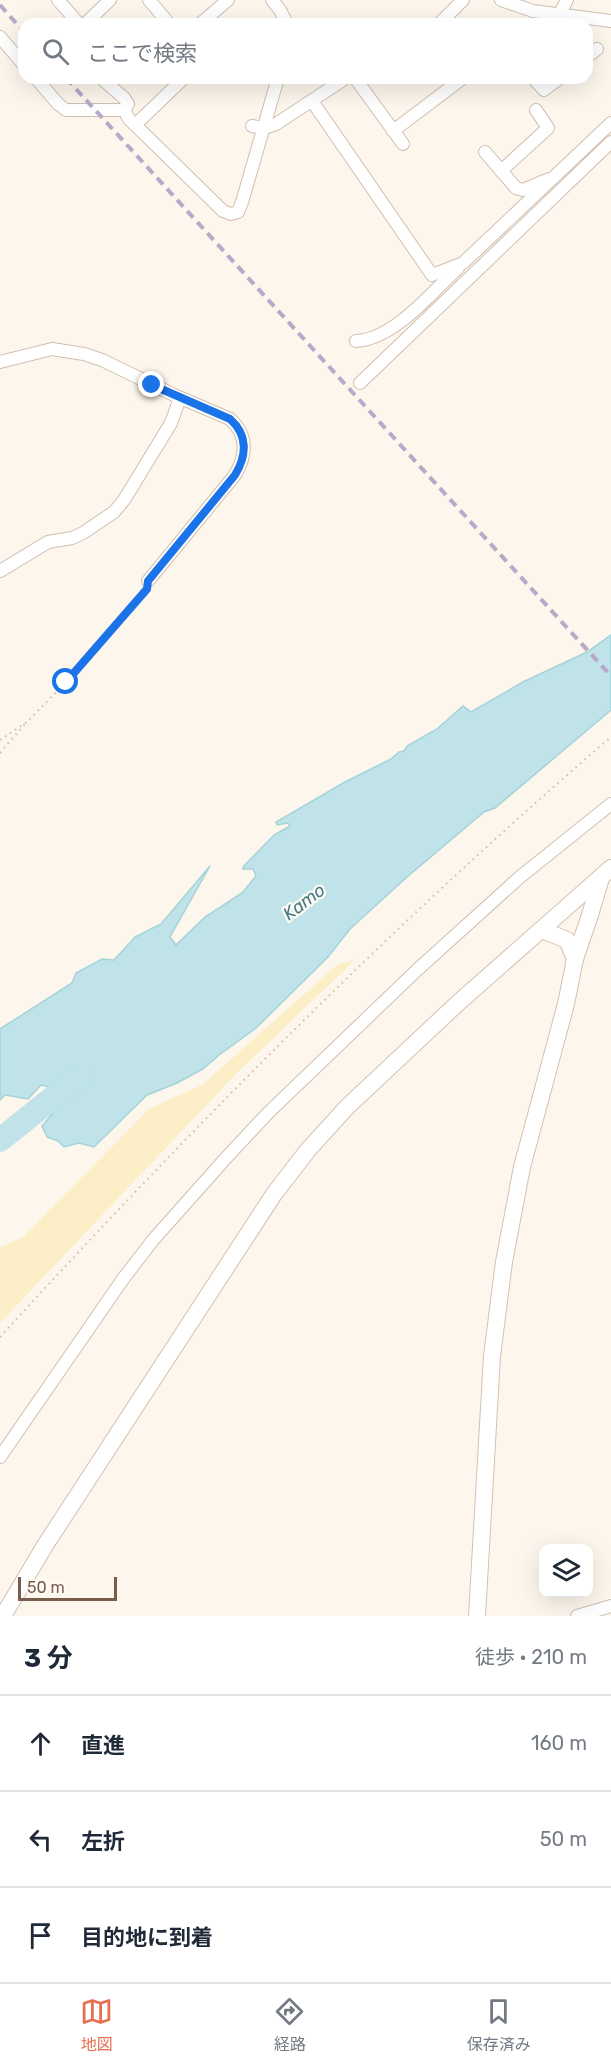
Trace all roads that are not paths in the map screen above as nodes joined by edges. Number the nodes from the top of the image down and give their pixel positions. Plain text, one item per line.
1 (58, 0) edge
2 (111, 0) edge
3 (149, 0) edge
4 (228, 0) edge
5 (272, 0) edge
6 (464, 0) edge
7 (501, 0) edge
8 (567, 0) edge
9 (74, 18) edge
10 (92, 18) edge
11 (164, 18) edge
12 (207, 18) edge
13 (284, 18) edge
14 (445, 18) edge
15 (562, 18) edge
16 (566, 18) edge
17 (593, 20) edge
18 (611, 21) edge
19 (0, 37) edge
20 (18, 58) edge
21 (41, 84) edge
22 (108, 84) edge
23 (178, 84) edge
24 (276, 84) edge
25 (337, 84) edge
26 (359, 84) edge
27 (455, 84) edge
28 (538, 84) edge
29 (552, 84) edge
30 (312, 101) junction
31 (124, 110) junction
32 (536, 110) dead end
33 (611, 123) edge
34 (135, 125) junction
35 (258, 127) junction
36 (393, 131) junction
37 (611, 142) edge
38 (403, 144) dead end
39 (485, 152) dead end
40 (501, 171) junction
41 (555, 177) junction
42 (463, 263) junction
43 (356, 341) dead end
44 (0, 362) edge
45 (360, 383) dead end
46 (180, 398) junction
47 (0, 571) edge
48 (148, 581) road end
49 (611, 804) edge
50 (606, 872) edge
51 (542, 930) junction
52 (575, 958) junction
53 (0, 1457) edge
54 (611, 1606) edge
55 (3, 1616) edge
56 (477, 1616) edge
57 (578, 1616) edge

1 - 9 street
2 - 10 street
3 - 11 street
4 - 12 street
5 - 13 street
6 - 14 street
7 - 15 street
8 - 16 street
17 - 18 street
19 - 20 street
21 - 31 street
22 - 31 street
23 - 34 street
24 - 35 street
25 - 30 street
26 - 36 street
27 - 36 street
28 - 29 street
30 - 35 street
30 - 42 street
31 - 34 street
32 - 40 street
33 - 41 street
34 - 35 street
36 - 38 street
37 - 45 street
39 - 40 street
40 - 41 street
41 - 42 street
42 - 43 street
44 - 46 street
46 - 47 street
46 - 48 street
49 - 53 street
50 - 51 street
50 - 52 street
51 - 52 street
51 - 55 street
52 - 56 street
54 - 57 street

